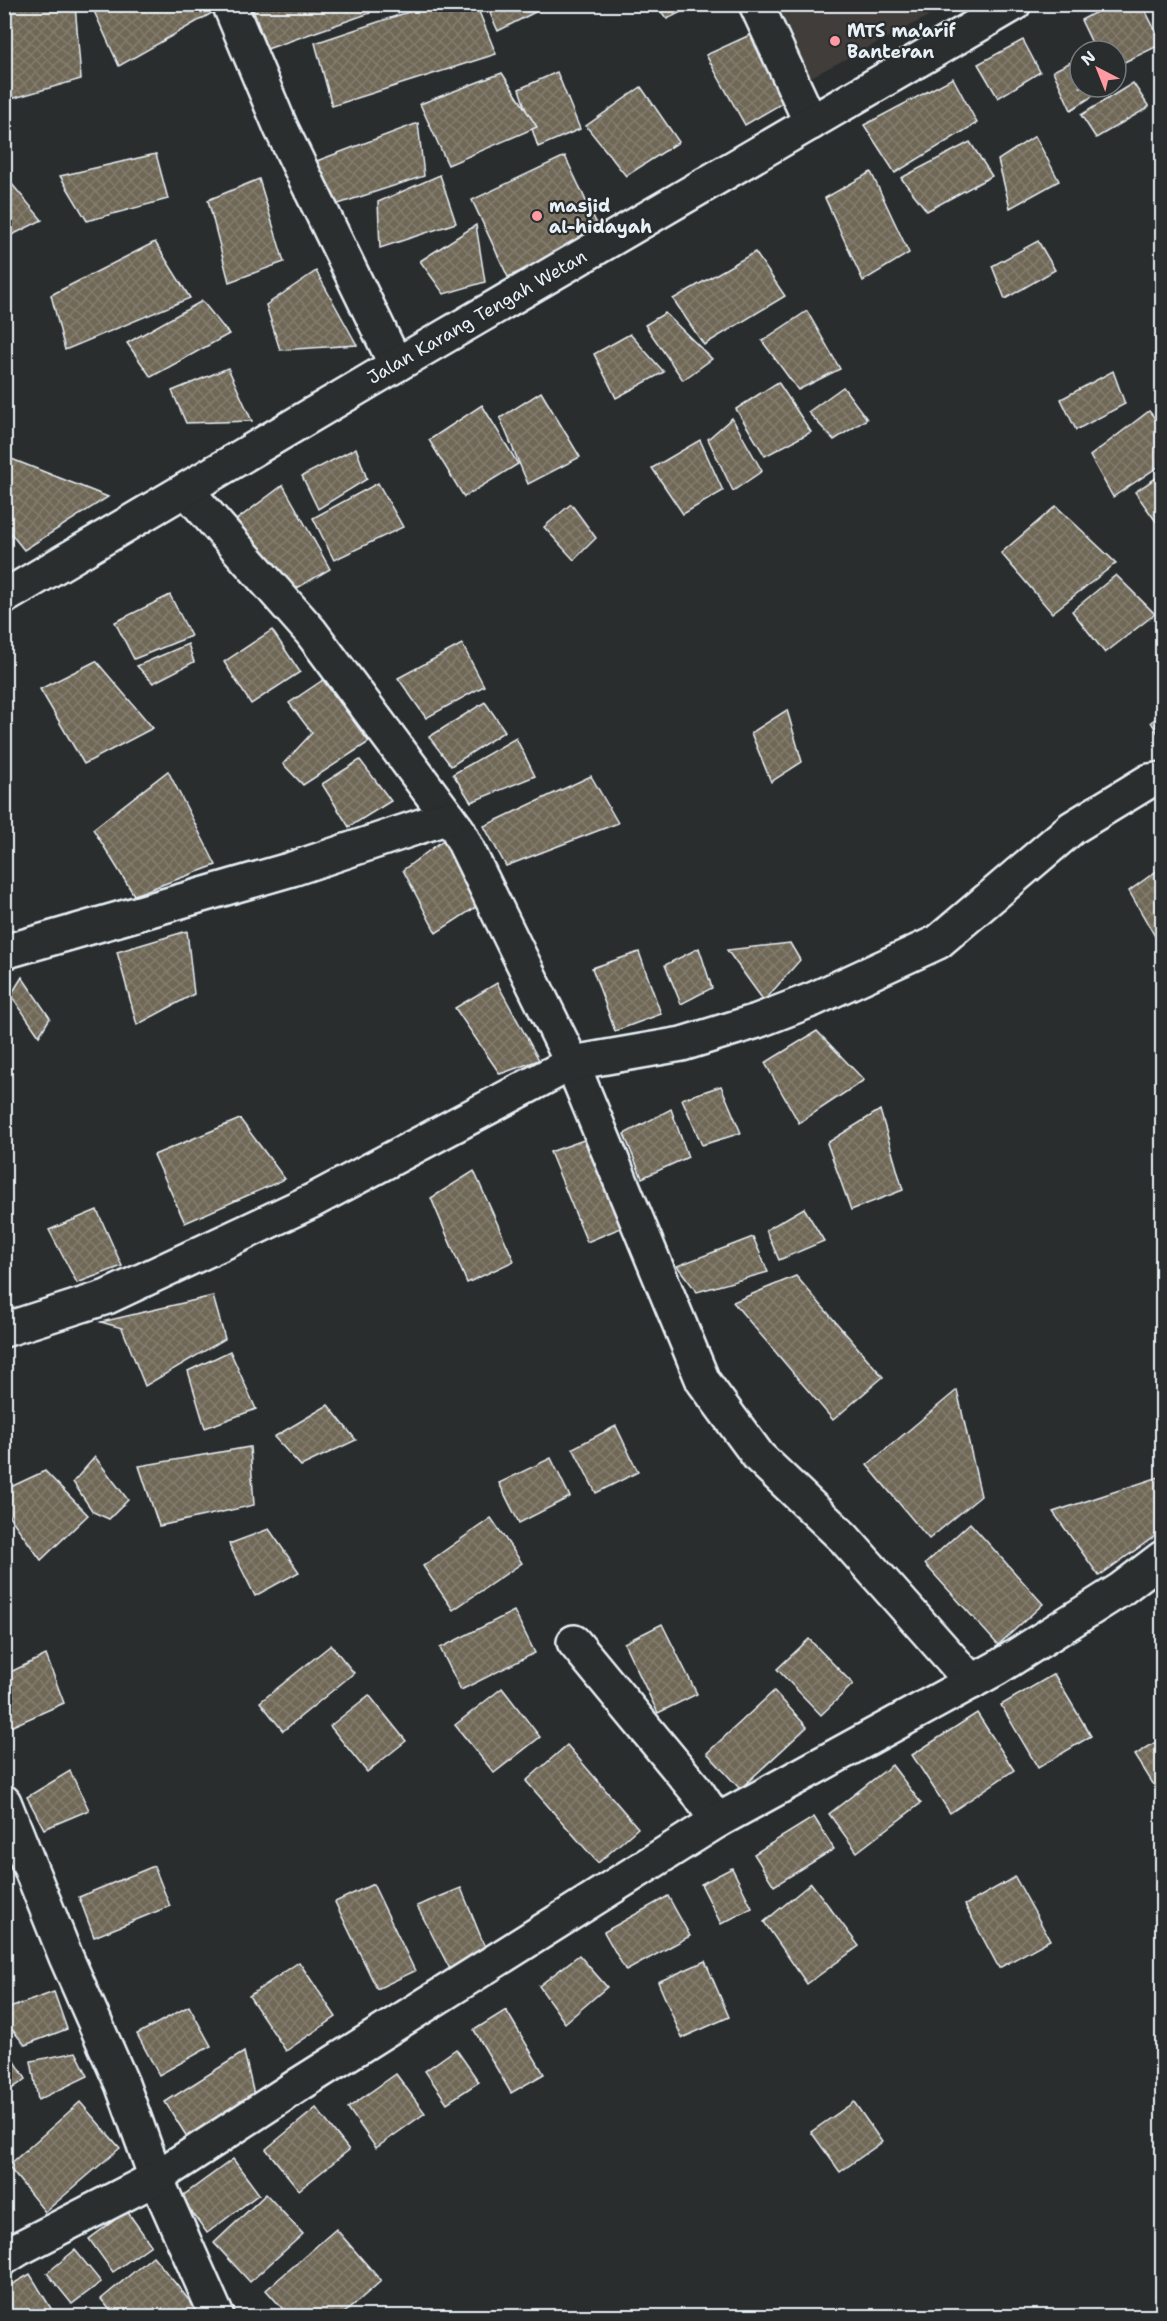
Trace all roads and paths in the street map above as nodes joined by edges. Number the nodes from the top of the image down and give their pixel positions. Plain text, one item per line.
1 (229, 4) edge
2 (756, 4) edge
3 (1014, 4) edge
4 (811, 123) junction
5 (396, 365) junction
6 (186, 490) junction
7 (4, 597) edge
8 (1162, 778) edge
9 (448, 817) junction
10 (4, 951) edge
11 (572, 1063) junction
12 (4, 1330) edge
13 (1162, 1558) edge
14 (574, 1642) dead end
15 (972, 1682) junction
16 (4, 1802) edge
17 (717, 1821) junction
18 (156, 2178) junction
19 (10, 2244) edge
20 (217, 2316) edge

1 - 5 street
2 - 4 street
3 - 4 street, Jalan Karang Tengah Wetan
4 - 5 street, Jalan Karang Tengah Wetan
5 - 6 street, Jalan Karang Tengah Wetan
6 - 7 street, Jalan Karang Tengah Wetan
6 - 9 street
8 - 11 street
9 - 10 street
9 - 11 street
11 - 12 street
11 - 15 street
13 - 15 street
14 - 17 street
15 - 17 street
16 - 18 street
17 - 18 street
18 - 19 street
18 - 20 street

